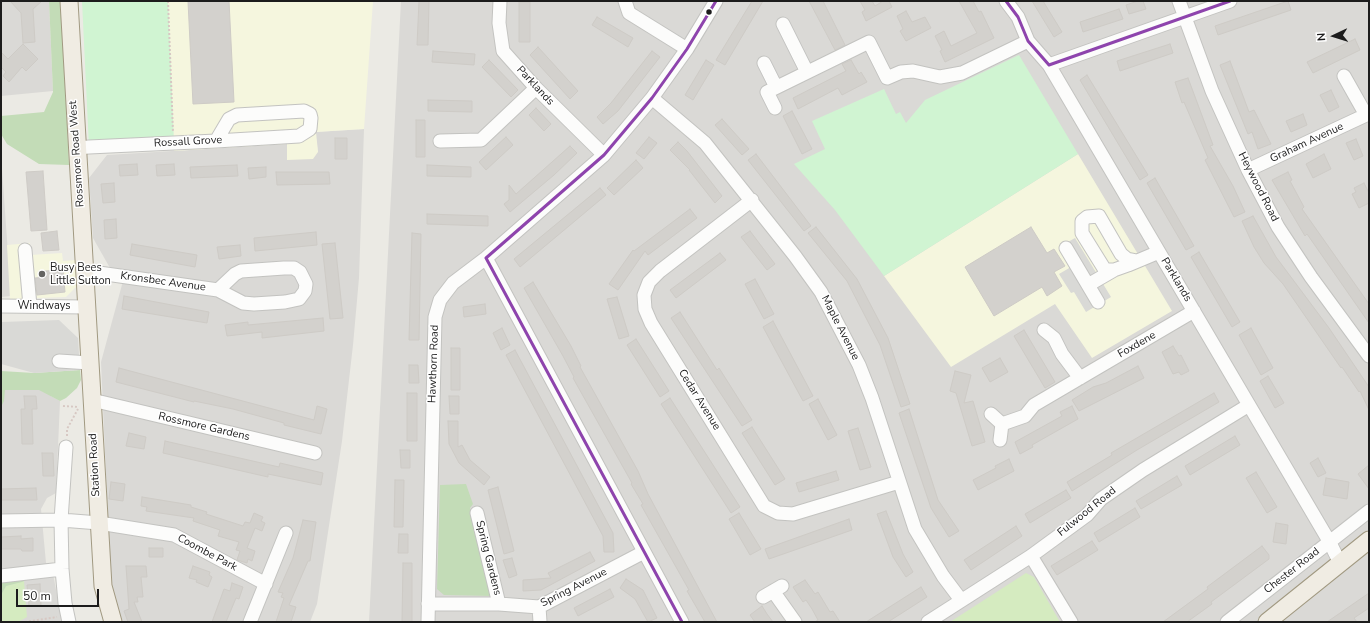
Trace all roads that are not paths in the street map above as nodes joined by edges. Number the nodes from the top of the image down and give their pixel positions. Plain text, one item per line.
1 (69, 1) edge
2 (500, 1) edge
3 (625, 1) edge
4 (716, 1) edge
5 (1006, 1) edge
6 (1179, 1) edge
7 (1230, 1) edge
8 (1185, 17) junction
9 (783, 24) dead end
10 (1028, 41) junction
11 (687, 49) junction
12 (764, 63) dead end
13 (1049, 65) junction
14 (807, 72) junction
15 (1344, 76) dead end
16 (776, 87) junction
17 (536, 88) junction
18 (652, 98) junction
19 (774, 108) dead end
20 (1368, 118) edge
21 (216, 141) junction
22 (440, 141) dead end
23 (76, 148) junction
24 (604, 156) junction
25 (1248, 170) junction
26 (752, 200) junction
27 (1066, 248) dead end
28 (25, 250) dead end
29 (1159, 252) junction
30 (486, 258) junction
31 (1137, 261) junction
32 (1114, 270) junction
33 (85, 271) junction
34 (1088, 284) junction
35 (218, 290) junction
36 (1098, 302) dead end
37 (1, 306) edge
38 (30, 306) junction
39 (86, 307) junction
40 (1194, 311) junction
41 (1044, 330) dead end
42 (1369, 356) edge
43 (59, 361) dead end
44 (90, 362) junction
45 (1080, 378) junction
46 (86, 403) junction
47 (1249, 405) junction
48 (991, 414) dead end
49 (1002, 424) junction
50 (1000, 440) dead end
51 (66, 447) road end
52 (315, 453) dead end
53 (899, 482) junction
54 (478, 512) dead end
55 (1369, 512) edge
56 (61, 520) junction
57 (1, 521) edge
58 (98, 523) junction
59 (286, 533) dead end
60 (1369, 540) edge
61 (1329, 541) junction
62 (644, 552) junction
63 (1031, 556) junction
64 (1340, 563) junction
65 (62, 569) junction
66 (1, 576) edge
67 (266, 584) junction
68 (772, 591) dead end
69 (961, 600) junction
70 (428, 604) junction
71 (499, 604) junction
72 (540, 606) junction
73 (69, 619) edge
74 (113, 622) edge
75 (250, 622) edge
76 (428, 622) edge
77 (540, 622) edge
78 (682, 622) edge
79 (795, 622) edge
80 (928, 622) edge
81 (1071, 622) edge
82 (1227, 622) edge
83 (1267, 622) edge

1 - 23 main road, Rossmore Road West
2 - 17 street, Parklands
3 - 11 street
4 - 11 street, Hawthorn Road
5 - 10 street, Parklands
6 - 8 street, Heywood Road
7 - 8 street
8 - 13 street
8 - 25 street, Heywood Road
9 - 14 street
10 - 13 street, Parklands
10 - 14 street
11 - 18 street, Hawthorn Road
12 - 16 street
13 - 29 street, Parklands
14 - 16 street
15 - 20 street, Graham Avenue
16 - 19 street
17 - 22 street
17 - 24 street, Parklands
18 - 24 street, Hawthorn Road
18 - 26 street, Maple Avenue
20 - 25 street, Graham Avenue
21 - 21 street, Rossall Grove
21 - 23 street, Rossall Grove
23 - 33 main road, Rossmore Road West
24 - 30 street, Hawthorn Road
25 - 42 street, Heywood Road
26 - 53 street, Maple Avenue
26 - 53 street, Cedar Avenue
27 - 34 street
28 - 38 street
29 - 31 street
29 - 40 street, Parklands
30 - 62 street
30 - 70 street, Hawthorn Road
31 - 32 street
31 - 32 street
32 - 34 street
33 - 35 street, Kronsbec Avenue
33 - 39 main road, Rossmore Road West
34 - 36 street
35 - 35 street, Kronsbec Avenue
37 - 38 street, Windways
38 - 39 street, Windways
39 - 44 main road, Station Road
40 - 45 street, Foxdene
40 - 47 street, Parklands
41 - 45 street
43 - 44 street
44 - 46 main road, Station Road
45 - 49 street, Foxdene
46 - 52 street, Rossmore Gardens
46 - 58 main road, Station Road
47 - 61 street, Parklands
47 - 63 street, Fulwood Road
48 - 49 street
49 - 50 street
51 - 56 street
53 - 69 street, Maple Avenue
54 - 71 street, Spring Gardens
55 - 61 street, Chester Road
56 - 57 street, Coombe Park
56 - 58 street, Coombe Park
56 - 65 street
58 - 67 street, Coombe Park
58 - 74 main road, Station Road
59 - 67 street
60 - 64 main road, Chester Road
61 - 64 street, Parklands
61 - 82 street, Chester Road
62 - 72 street, Spring Avenue
62 - 78 street
63 - 69 street, Fulwood Road
63 - 81 street
64 - 83 main road, Chester Road
65 - 66 street
65 - 73 street
67 - 75 street
68 - 79 street
69 - 80 street, Fulwood Road
70 - 71 street, Spring Avenue
70 - 76 street, Hawthorn Road
71 - 72 street, Spring Avenue
72 - 77 street

